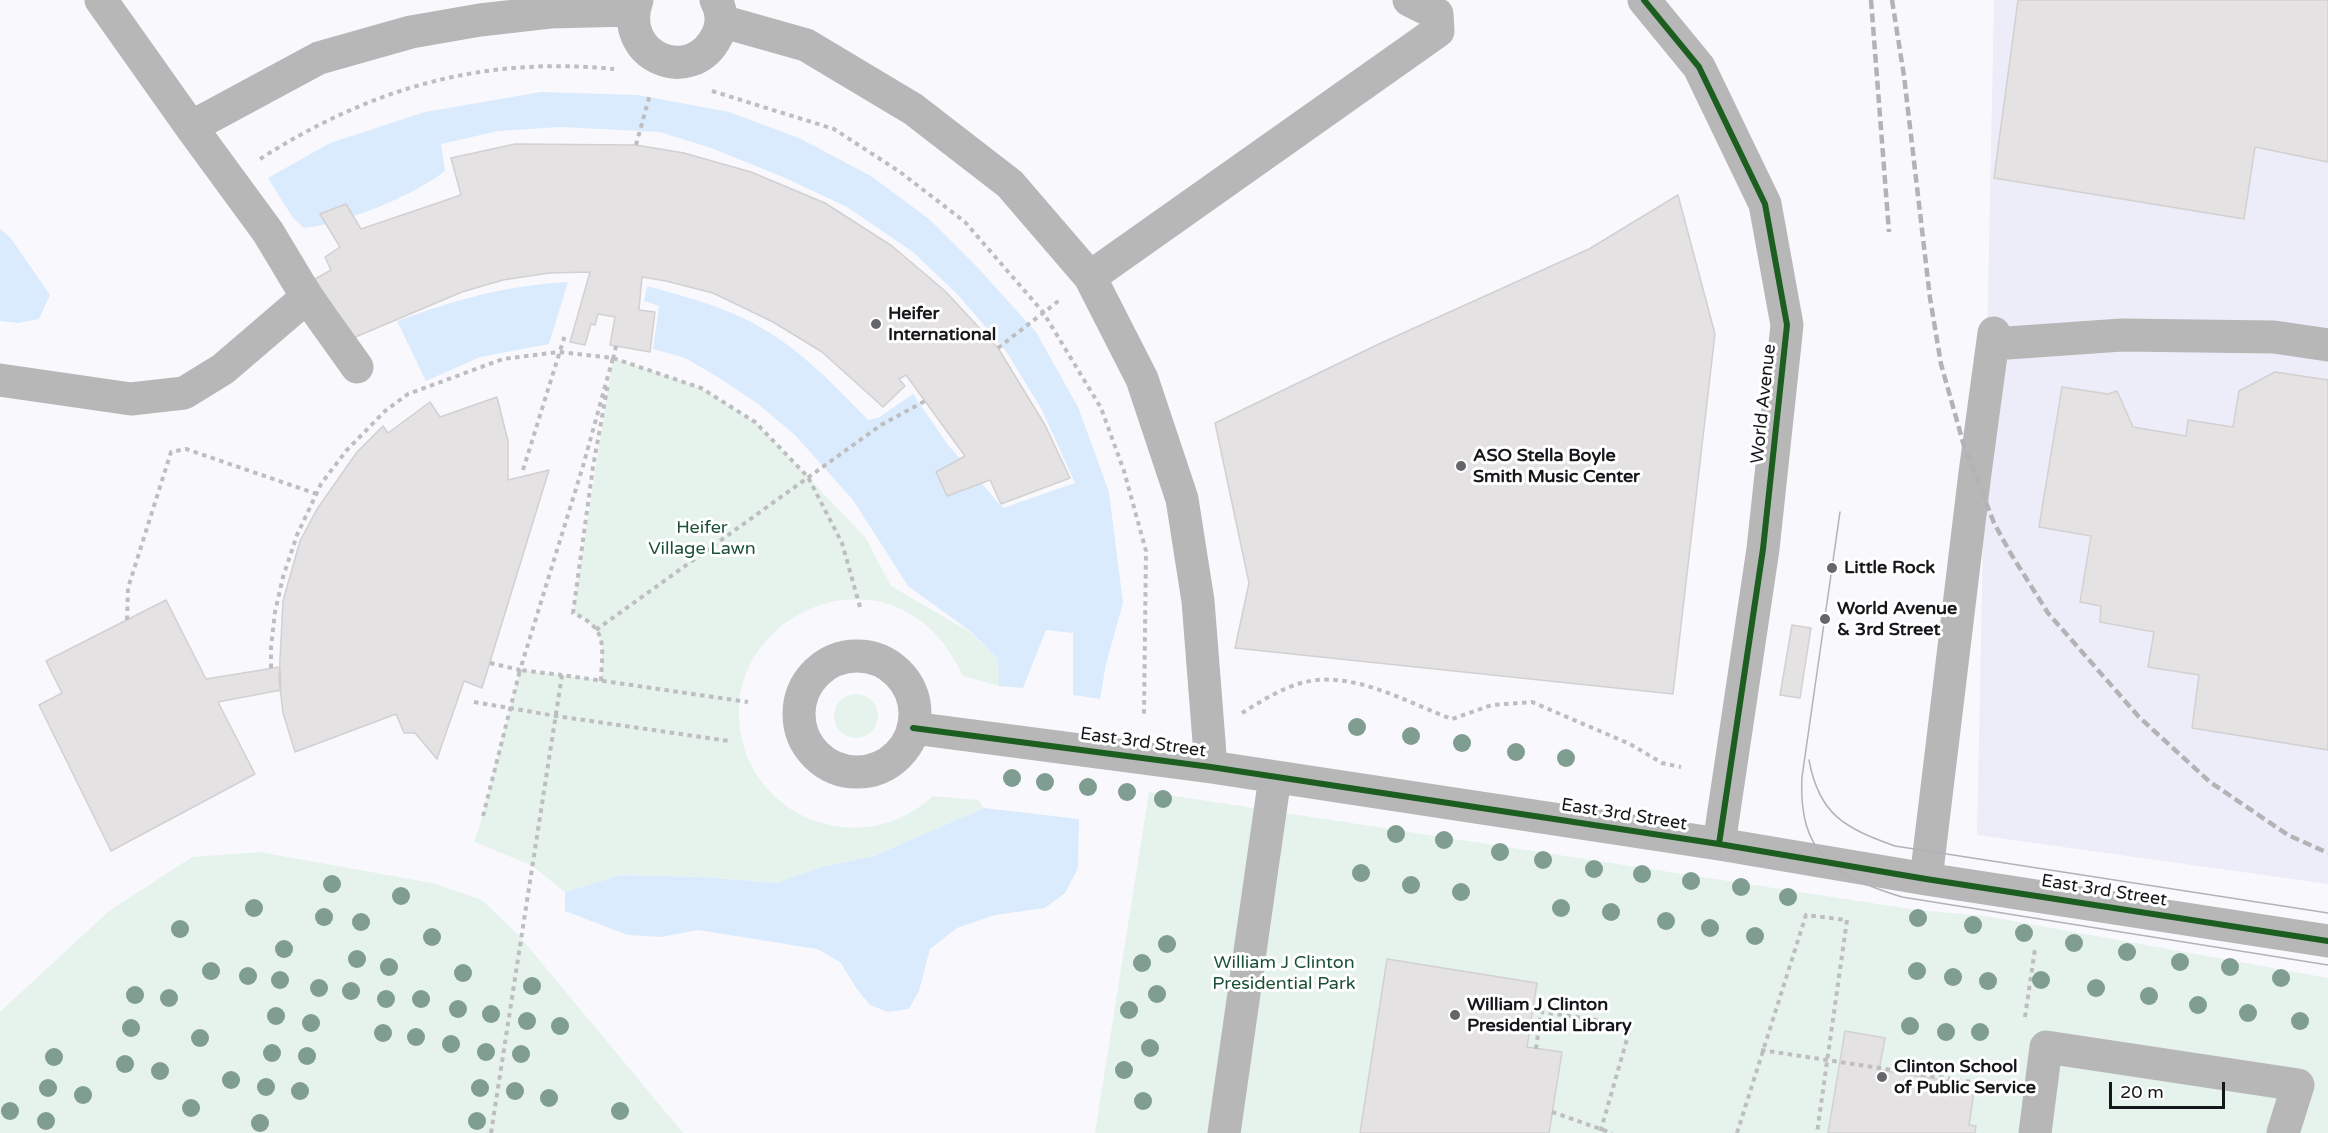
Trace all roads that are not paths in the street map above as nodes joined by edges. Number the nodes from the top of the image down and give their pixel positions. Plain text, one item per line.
1 (101, 0) edge
2 (1409, 0) edge
3 (1644, 0) edge
4 (635, 5) edge
5 (719, 10) edge
6 (191, 127) junction
7 (1090, 277) junction
8 (308, 297) junction
9 (2328, 345) edge
10 (357, 367) dead end
11 (0, 380) edge
12 (913, 728) dead end
13 (1212, 768) junction
14 (1275, 777) junction
15 (1719, 844) junction
16 (1926, 879) junction
17 (2328, 941) edge
18 (1224, 1133) edge
19 (2035, 1133) edge
20 (2283, 1133) edge

1 - 6 street
2 - 7 street
3 - 15 street, World Avenue
4 - 5 street
4 - 6 street
5 - 7 street
6 - 8 street
7 - 13 street
8 - 10 street
8 - 11 street
9 - 16 street
12 - 13 street, East 3rd Street
13 - 14 street, East 3rd Street
14 - 15 street, East 3rd Street
14 - 18 street
15 - 16 street, East 3rd Street
16 - 17 street, East 3rd Street
19 - 20 street

